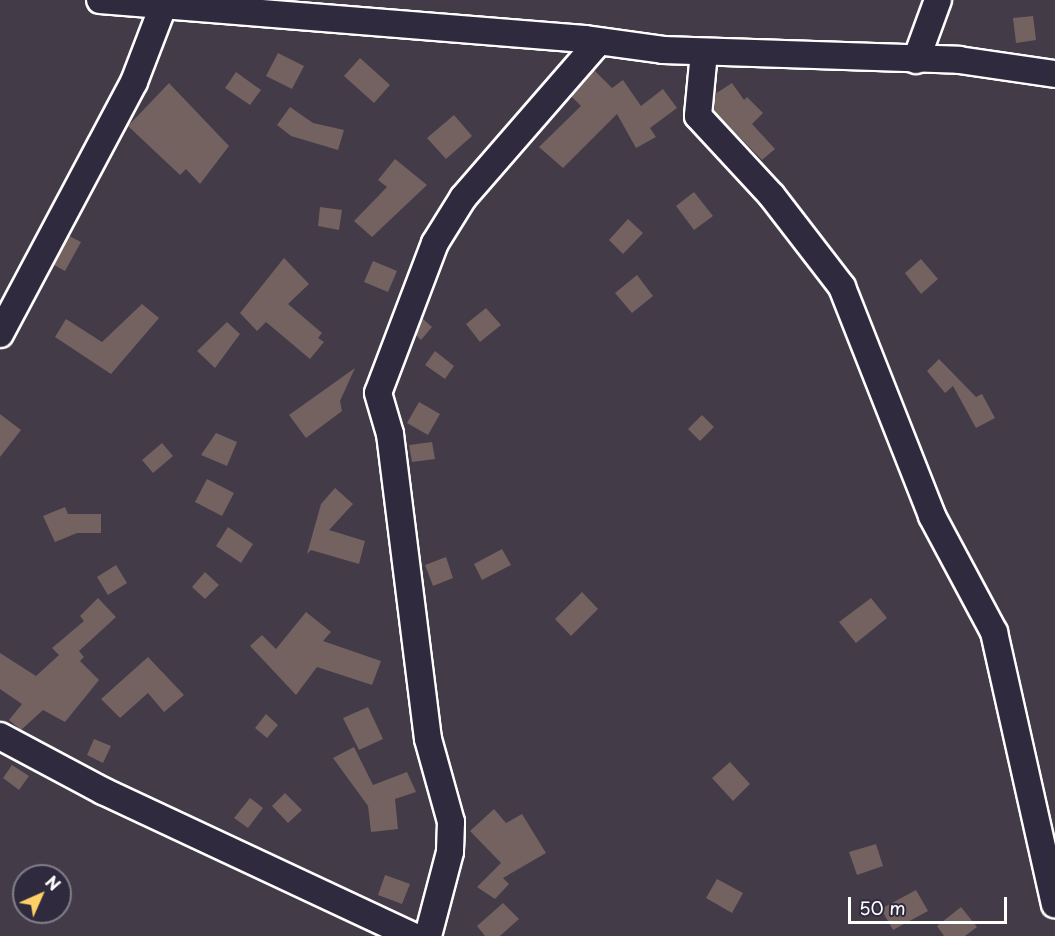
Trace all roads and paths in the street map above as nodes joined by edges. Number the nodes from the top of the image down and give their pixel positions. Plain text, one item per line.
1 (100, 0) edge
2 (938, 0) edge
3 (169, 6) edge
4 (584, 39) junction
5 (704, 52) junction
6 (915, 60) junction
7 (1055, 74) edge
8 (0, 334) edge
9 (0, 736) edge
10 (1055, 904) edge
11 (413, 936) edge
12 (428, 936) edge

1 - 3 street
2 - 6 street
3 - 4 street
3 - 8 street
4 - 5 street
4 - 12 street
5 - 6 street
5 - 10 street
6 - 7 street
9 - 11 street

